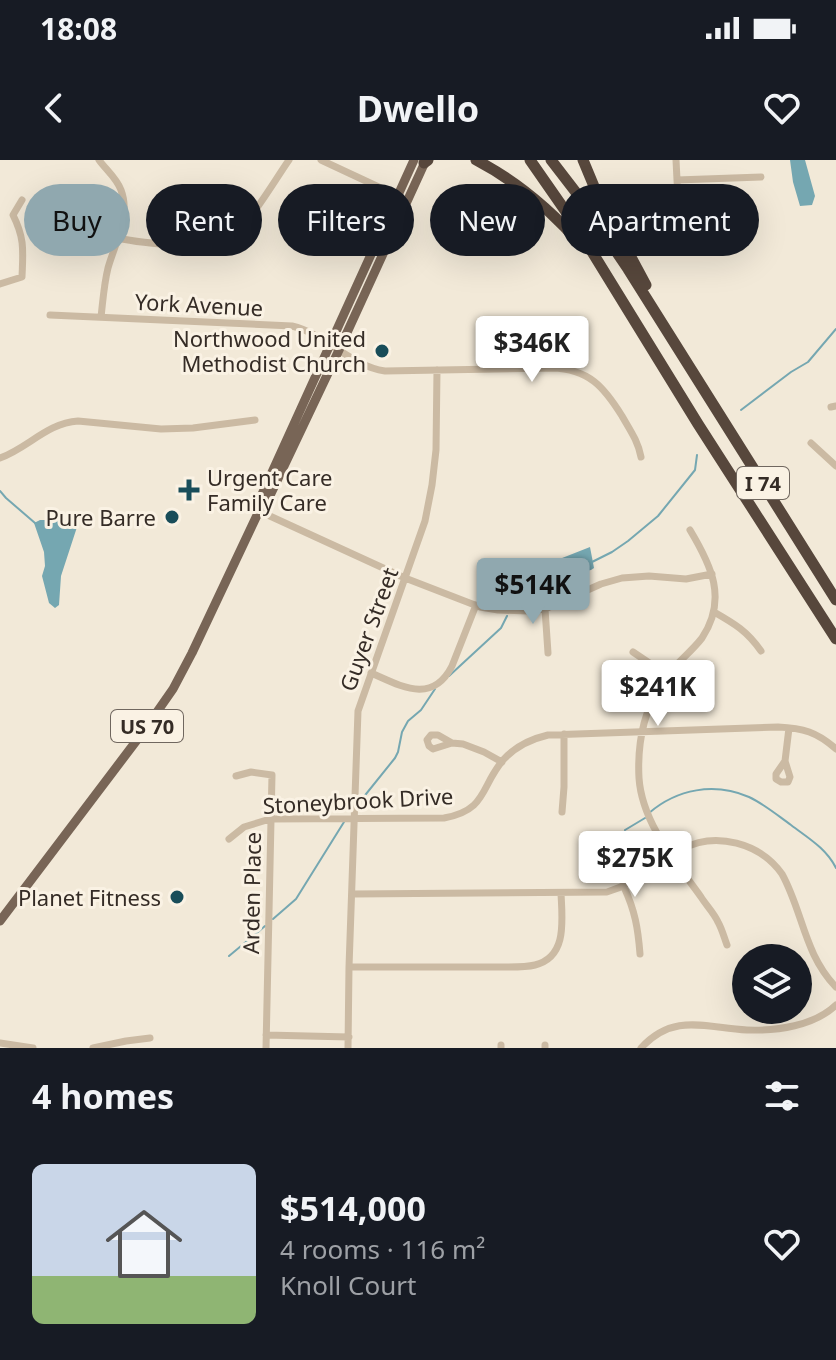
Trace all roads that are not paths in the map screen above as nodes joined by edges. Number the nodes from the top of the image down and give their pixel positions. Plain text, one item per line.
1 (99, 160) edge
2 (289, 160) edge
3 (321, 160) edge
4 (476, 160) edge
5 (530, 160) edge
6 (551, 160) edge
7 (583, 160) edge
8 (676, 160) edge
9 (423, 161) edge
10 (761, 177) dead end
11 (677, 180) junction
12 (118, 184) edge
13 (372, 184) edge
14 (407, 184) edge
15 (677, 184) edge
16 (22, 200) dead end
17 (130, 240) edge
18 (113, 256) edge
19 (373, 256) edge
20 (601, 268) junction
21 (0, 284) edge
22 (50, 315) dead end
23 (101, 317) junction
24 (335, 347) junction
25 (690, 366) junction
26 (437, 370) junction
27 (255, 420) dead end
28 (811, 443) dead end
29 (641, 457) dead end
30 (0, 458) edge
31 (836, 466) edge
32 (259, 511) junction
33 (690, 530) dead end
34 (712, 574) junction
35 (405, 578) junction
36 (836, 600) edge
37 (476, 605) junction
38 (545, 609) junction
39 (714, 612) junction
40 (836, 639) edge
41 (761, 651) dead end
42 (633, 652) dead end
43 (548, 653) dead end
44 (371, 673) junction
45 (667, 675) junction
46 (789, 728) junction
47 (642, 732) junction
48 (564, 734) junction
49 (452, 743) dead end
50 (836, 749) edge
51 (785, 761) dead end
52 (502, 762) junction
53 (236, 776) dead end
54 (562, 812) dead end
55 (354, 818) junction
56 (270, 819) junction
57 (229, 839) dead end
58 (672, 855) junction
59 (624, 887) junction
60 (561, 893) junction
61 (353, 894) junction
62 (12, 905) junction
63 (0, 907) edge
64 (0, 921) edge
65 (727, 945) dead end
66 (640, 954) dead end
67 (349, 967) junction
68 (836, 987) edge
69 (836, 1005) edge
70 (266, 1035) junction
71 (349, 1037) junction
72 (150, 1038) dead end
73 (0, 1043) edge
74 (33, 1048) edge
75 (93, 1048) edge
76 (266, 1048) edge
77 (348, 1048) edge
78 (641, 1048) edge

1 - 12 street
2 - 17 street
3 - 13 street
4 - 20 highway
5 - 20 highway, I 74
6 - 25 highway, I 74
7 - 25 highway
8 - 11 street
9 - 14 main road, US 70
9 - 24 main road, US 70
10 - 11 street
11 - 15 street
16 - 21 street
18 - 23 street
19 - 24 main road, US 70
20 - 40 highway, I 74
22 - 23 street, York Avenue
23 - 24 street, York Avenue
24 - 26 street, York Avenue
24 - 32 main road, US 70
25 - 36 highway, I 74
26 - 29 street, York Avenue
26 - 35 street, Guyer Street
27 - 30 street
28 - 31 street
32 - 35 street
32 - 62 main road, US 70
33 - 34 street
34 - 38 street
34 - 39 street
35 - 37 street
35 - 44 street, Guyer Street
37 - 38 street
37 - 44 street
38 - 43 street
39 - 41 street
39 - 45 street
42 - 45 street
44 - 55 street, Guyer Street
45 - 47 street
46 - 47 street, Stoneybrook Drive
46 - 50 street, Stoneybrook Drive
46 - 51 street
47 - 48 street, Stoneybrook Drive
47 - 58 street
48 - 52 street, Stoneybrook Drive
48 - 54 street
49 - 52 street
52 - 55 street, Stoneybrook Drive
53 - 56 street, Arden Place
55 - 56 street, Stoneybrook Drive
55 - 61 street, Guyer Street
56 - 57 street, Stoneybrook Drive
56 - 70 street, Arden Place
58 - 59 street
58 - 65 street
58 - 68 street
59 - 60 street
59 - 66 street
60 - 61 street
60 - 67 street
61 - 67 street, Guyer Street
62 - 63 main road
62 - 64 main road, US 70
67 - 71 street, Guyer Street
69 - 78 street
70 - 71 street
70 - 76 street, Arden Place
71 - 77 street, Guyer Street
72 - 75 street
73 - 74 street

